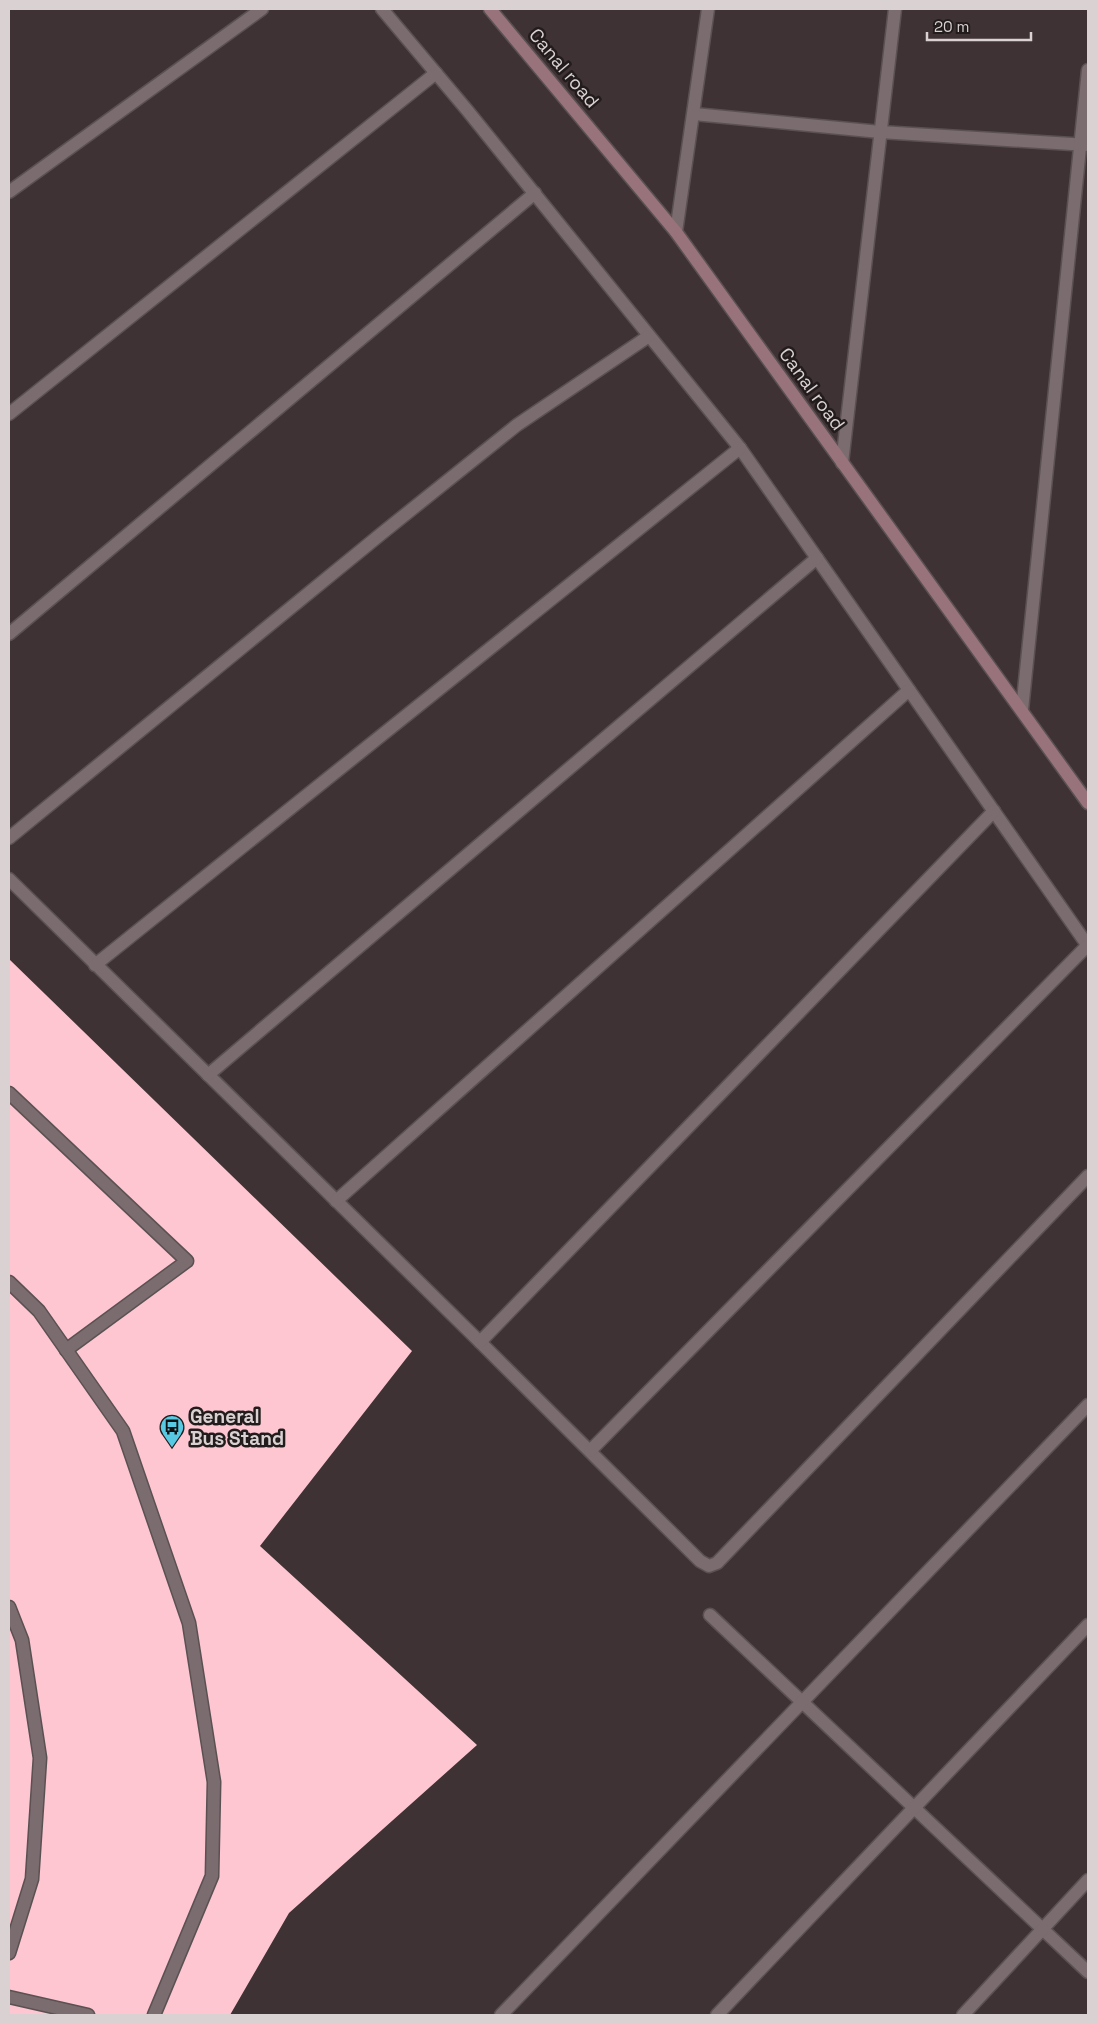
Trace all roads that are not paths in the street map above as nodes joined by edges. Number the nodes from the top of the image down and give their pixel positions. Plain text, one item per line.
1 (262, 9) edge
2 (382, 9) edge
3 (490, 9) edge
4 (708, 9) edge
5 (895, 9) edge
6 (1088, 70) edge
7 (436, 73) junction
8 (694, 114) junction
9 (880, 132) junction
10 (1085, 145) edge
11 (9, 192) edge
12 (535, 194) junction
13 (676, 232) junction
14 (649, 336) junction
15 (9, 414) edge
16 (740, 448) junction
17 (842, 463) junction
18 (817, 558) junction
19 (9, 634) edge
20 (909, 690) junction
21 (1022, 710) junction
22 (1088, 803) edge
23 (994, 811) junction
24 (9, 838) edge
25 (9, 879) edge
26 (1088, 945) edge
27 (95, 965) junction
28 (208, 1075) junction
29 (9, 1093) edge
30 (1088, 1176) edge
31 (336, 1201) junction
32 (9, 1282) edge
33 (480, 1342) junction
34 (66, 1350) junction
35 (1088, 1405) edge
36 (590, 1451) junction
37 (9, 1607) edge
38 (710, 1615) dead end
39 (1088, 1625) edge
40 (802, 1702) junction
41 (915, 1808) junction
42 (1088, 1880) edge
43 (1043, 1929) junction
44 (9, 1953) edge
45 (1088, 1972) edge
46 (9, 1997) edge
47 (88, 2015) edge
48 (154, 2015) edge
49 (501, 2015) edge
50 (717, 2015) edge
51 (963, 2015) edge

1 - 11 street
2 - 7 street
3 - 13 street, Canal road
4 - 8 street
5 - 9 street
6 - 10 street
7 - 12 street
7 - 15 street
8 - 9 street
8 - 13 street
9 - 10 street
9 - 17 street
10 - 21 street
12 - 14 street
12 - 19 street
13 - 17 street, Canal road
14 - 16 street
14 - 24 street
16 - 18 street
16 - 27 street
17 - 21 street, Canal road
18 - 20 street
18 - 28 street
20 - 23 street
20 - 31 street
21 - 22 street, Canal road
23 - 26 street
23 - 33 street
25 - 27 street
26 - 36 street
27 - 28 street
28 - 31 street
29 - 34 street
30 - 36 street
31 - 33 street
32 - 34 street
33 - 36 street
34 - 48 street
35 - 40 street
37 - 44 street
38 - 40 street
39 - 41 street
40 - 41 street
40 - 49 street
41 - 43 street
41 - 50 street
42 - 43 street
43 - 45 street
43 - 51 street
46 - 47 street

